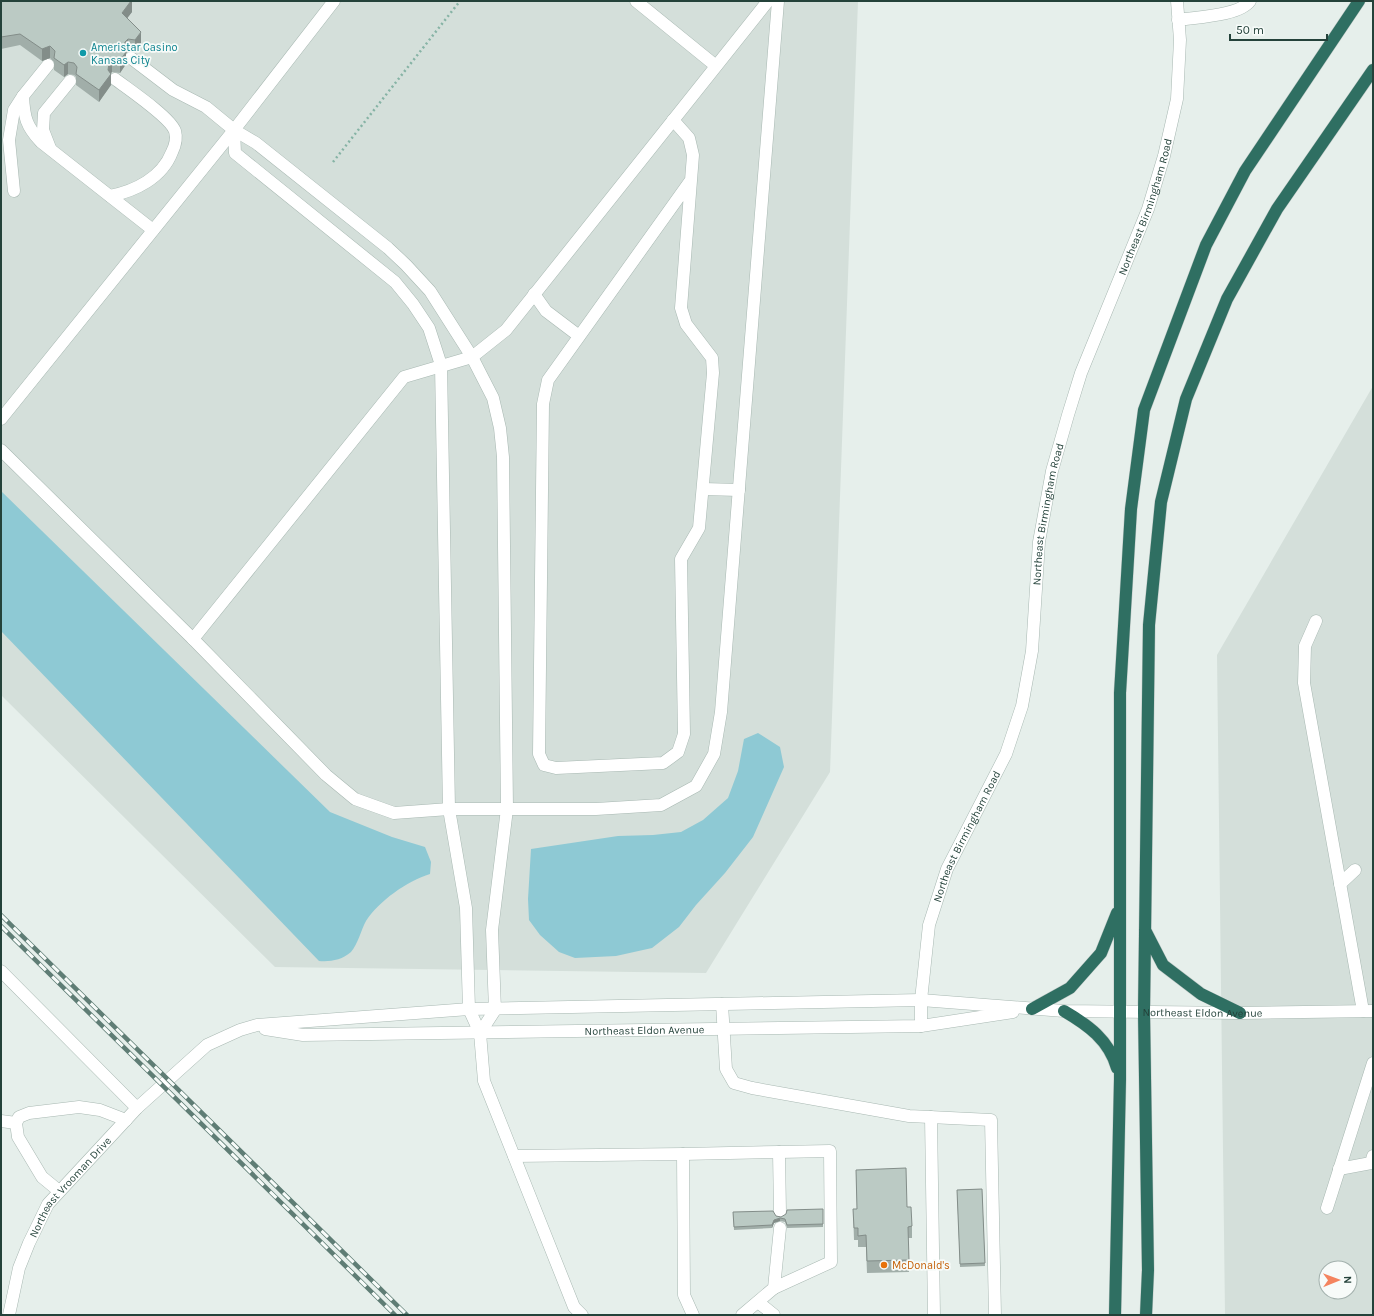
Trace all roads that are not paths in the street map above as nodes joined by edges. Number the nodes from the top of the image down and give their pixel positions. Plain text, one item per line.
1 (334, 1) edge
2 (636, 1) edge
3 (768, 1) edge
4 (778, 1) edge
5 (1177, 1) edge
6 (1250, 1) edge
7 (1359, 1) edge
8 (1178, 20) junction
9 (131, 58) dead end
10 (48, 65) dead end
11 (716, 66) junction
12 (1373, 70) edge
13 (115, 79) dead end
14 (70, 81) dead end
15 (23, 96) junction
16 (673, 120) junction
17 (234, 130) junction
18 (51, 149) junction
19 (691, 180) junction
20 (14, 191) dead end
21 (110, 196) junction
22 (153, 230) junction
23 (534, 294) junction
24 (579, 336) junction
25 (472, 358) junction
26 (441, 365) junction
27 (1, 419) edge
28 (1, 450) edge
29 (703, 489) junction
30 (739, 490) junction
31 (1316, 621) dead end
32 (193, 639) junction
33 (448, 809) junction
34 (507, 809) junction
35 (1354, 870) dead end
36 (1340, 884) junction
37 (1120, 906) junction
38 (1144, 928) junction
39 (1, 971) edge
40 (921, 1000) junction
41 (722, 1004) junction
42 (469, 1009) junction
43 (1032, 1009) junction
44 (495, 1010) junction
45 (1064, 1011) junction
46 (1368, 1011) edge
47 (1120, 1012) junction
48 (1144, 1012) junction
49 (1240, 1013) junction
50 (257, 1025) junction
51 (921, 1026) junction
52 (722, 1029) junction
53 (480, 1033) junction
54 (1373, 1062) edge
55 (1120, 1079) junction
56 (166, 1080) joint
57 (137, 1108) junction
58 (930, 1117) junction
59 (126, 1120) junction
60 (1, 1121) edge
61 (16, 1122) junction
62 (779, 1152) junction
63 (683, 1154) junction
64 (514, 1156) junction
65 (1373, 1156) edge
66 (1339, 1169) junction
67 (59, 1191) junction
68 (1327, 1208) dead end
69 (780, 1213) dead end
70 (780, 1228) dead end
71 (774, 1288) junction
72 (758, 1302) junction
73 (9, 1315) edge
74 (582, 1315) edge
75 (693, 1315) edge
76 (742, 1315) edge
77 (774, 1315) edge
78 (934, 1315) edge
79 (995, 1315) edge
80 (1115, 1315) edge
81 (1146, 1315) edge

1 - 17 street
2 - 11 street
3 - 11 street
4 - 30 street
5 - 8 street, Northeast Birmingham Road
6 - 8 street
7 - 37 highway
8 - 40 street, Northeast Birmingham Road
9 - 17 street
10 - 15 street
11 - 16 street
12 - 38 highway
13 - 21 street
14 - 18 street
15 - 18 street
15 - 20 street
16 - 19 street
16 - 23 street
17 - 22 street
17 - 25 street
17 - 26 street
18 - 21 street
19 - 24 street
19 - 29 street
21 - 22 street
22 - 27 street
23 - 24 street
23 - 25 street
24 - 29 street
25 - 26 street
25 - 34 street
26 - 32 street
26 - 33 street
28 - 32 street
29 - 30 street
30 - 34 street
31 - 36 street
32 - 33 street
33 - 34 street
33 - 42 street
34 - 44 street
35 - 36 street
36 - 46 street
37 - 43 highway
37 - 47 highway
38 - 48 highway
38 - 49 highway
39 - 57 street
40 - 41 street, Northeast Eldon Avenue
40 - 43 street, Northeast Eldon Avenue
40 - 51 street, Northeast Birmingham Road
41 - 44 street, Northeast Eldon Avenue
41 - 52 street
42 - 44 street, Northeast Eldon Avenue
42 - 50 street, Northeast Eldon Avenue
42 - 53 street
43 - 45 street, Northeast Eldon Avenue
43 - 51 street, Northeast Eldon Avenue
44 - 53 street
45 - 47 street, Northeast Eldon Avenue
45 - 55 highway
46 - 49 street, Northeast Eldon Avenue
47 - 48 street, Northeast Eldon Avenue
47 - 55 highway
48 - 49 street, Northeast Eldon Avenue
48 - 81 highway
50 - 53 street, Northeast Eldon Avenue
50 - 56 street, Northeast Eldon Avenue
51 - 52 street, Northeast Eldon Avenue
52 - 53 street, Northeast Eldon Avenue
52 - 58 street
53 - 64 street
54 - 66 street
55 - 80 highway
56 - 57 street, Northeast Vrooman Drive
57 - 59 street, Northeast Vrooman Drive
58 - 78 street
58 - 79 street
59 - 61 street
59 - 67 street, Northeast Vrooman Drive
60 - 61 street
61 - 67 street
62 - 63 street
62 - 69 street
62 - 71 street
63 - 64 street
63 - 75 street
64 - 74 street
65 - 66 street
66 - 68 street
67 - 73 street, Northeast Vrooman Drive
70 - 71 street
71 - 72 street
72 - 76 street
72 - 77 street

